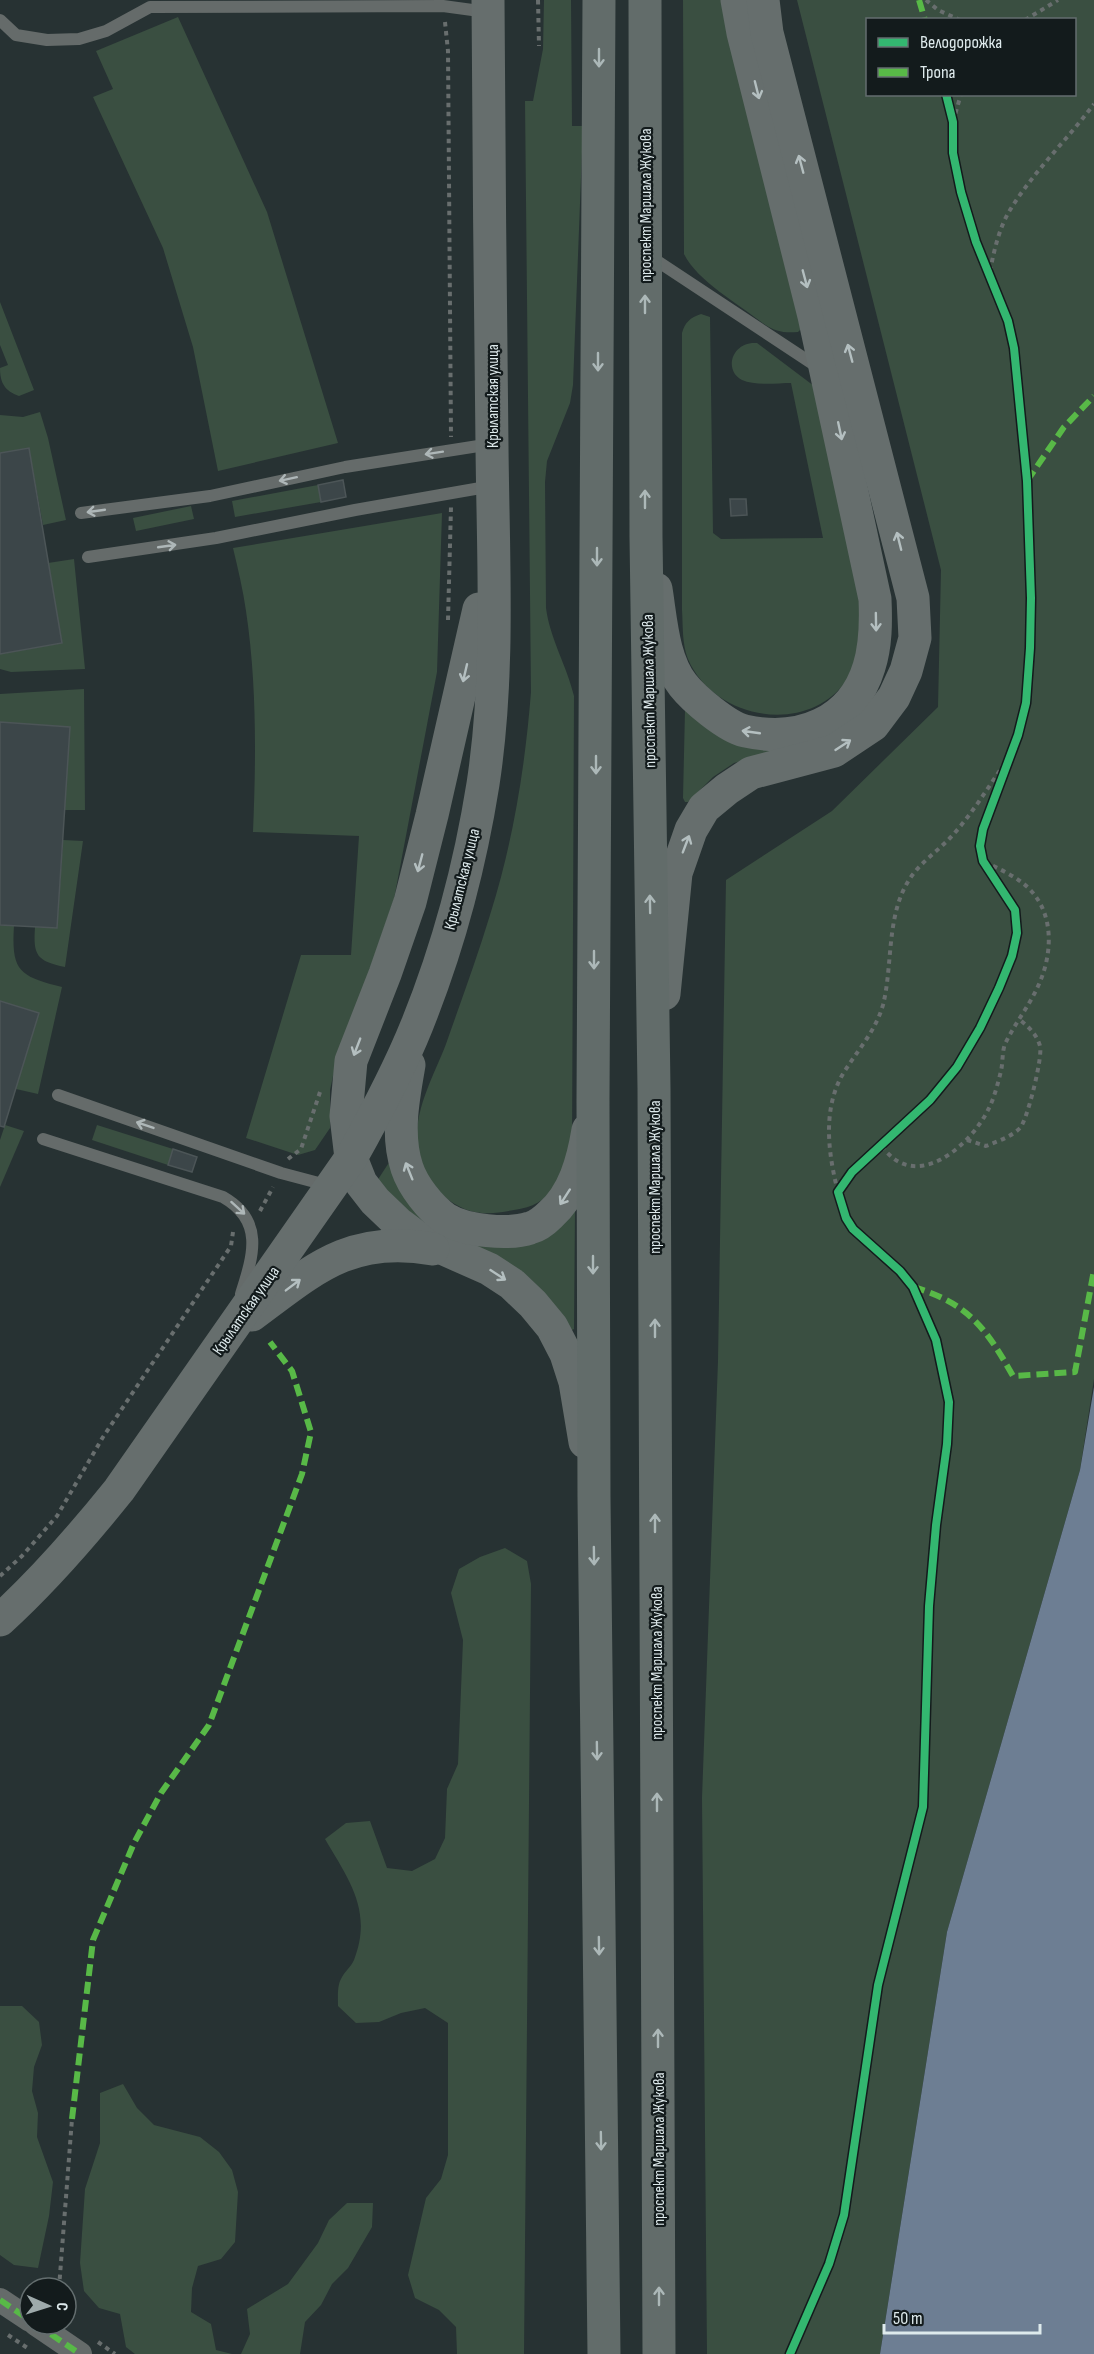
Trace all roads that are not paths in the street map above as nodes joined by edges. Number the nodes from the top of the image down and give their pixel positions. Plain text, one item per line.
1 (599, 0) edge
2 (645, 0) edge
3 (737, 0) edge
4 (763, 0) edge
5 (488, 6) edge
6 (0, 20) edge
7 (645, 252) junction
8 (827, 374) junction
9 (492, 444) junction
10 (493, 486) junction
11 (81, 513) dead end
12 (493, 534) junction
13 (646, 537) junction
14 (88, 557) dead end
15 (417, 1026) junction
16 (654, 1088) junction
17 (58, 1095) dead end
18 (593, 1101) junction
19 (44, 1138) dead end
20 (351, 1158) junction
21 (332, 1187) junction
22 (445, 1251) junction
23 (229, 1333) junction
24 (594, 1497) junction
25 (0, 1620) edge
26 (0, 2300) edge
27 (18, 2312) edge
28 (49, 2338) edge
29 (80, 2354) edge
30 (604, 2354) edge
31 (659, 2354) edge

1 -> 18 main road
2 - 7 main road, проспект Маршала Жукова
3 -> 8 main road
16 -> 4 main road
5 - 6 lane
5 - 9 main road, Крылатская улица
7 - 8 lane
13 -> 7 main road, проспект Маршала Жукова
8 -> 13 main road
9 - 10 main road, Крылатская улица
9 -> 11 lane
10 - 12 main road, Крылатская улица
14 -> 10 lane
12 - 15 main road, Крылатская улица
12 -> 20 main road
16 -> 13 main road, проспект Маршала Жукова
18 -> 15 main road
15 - 20 main road, Крылатская улица
31 -> 16 main road, проспект Маршала Жукова
21 -> 17 lane
18 -> 24 main road
19 -> 23 lane
20 - 21 main road, Крылатская улица
20 - 22 main road
21 - 23 main road, Крылатская улица
23 -> 22 main road
22 -> 24 main road
23 - 25 main road, Крылатская улица
24 -> 30 main road
26 - 27 street
28 - 29 street

